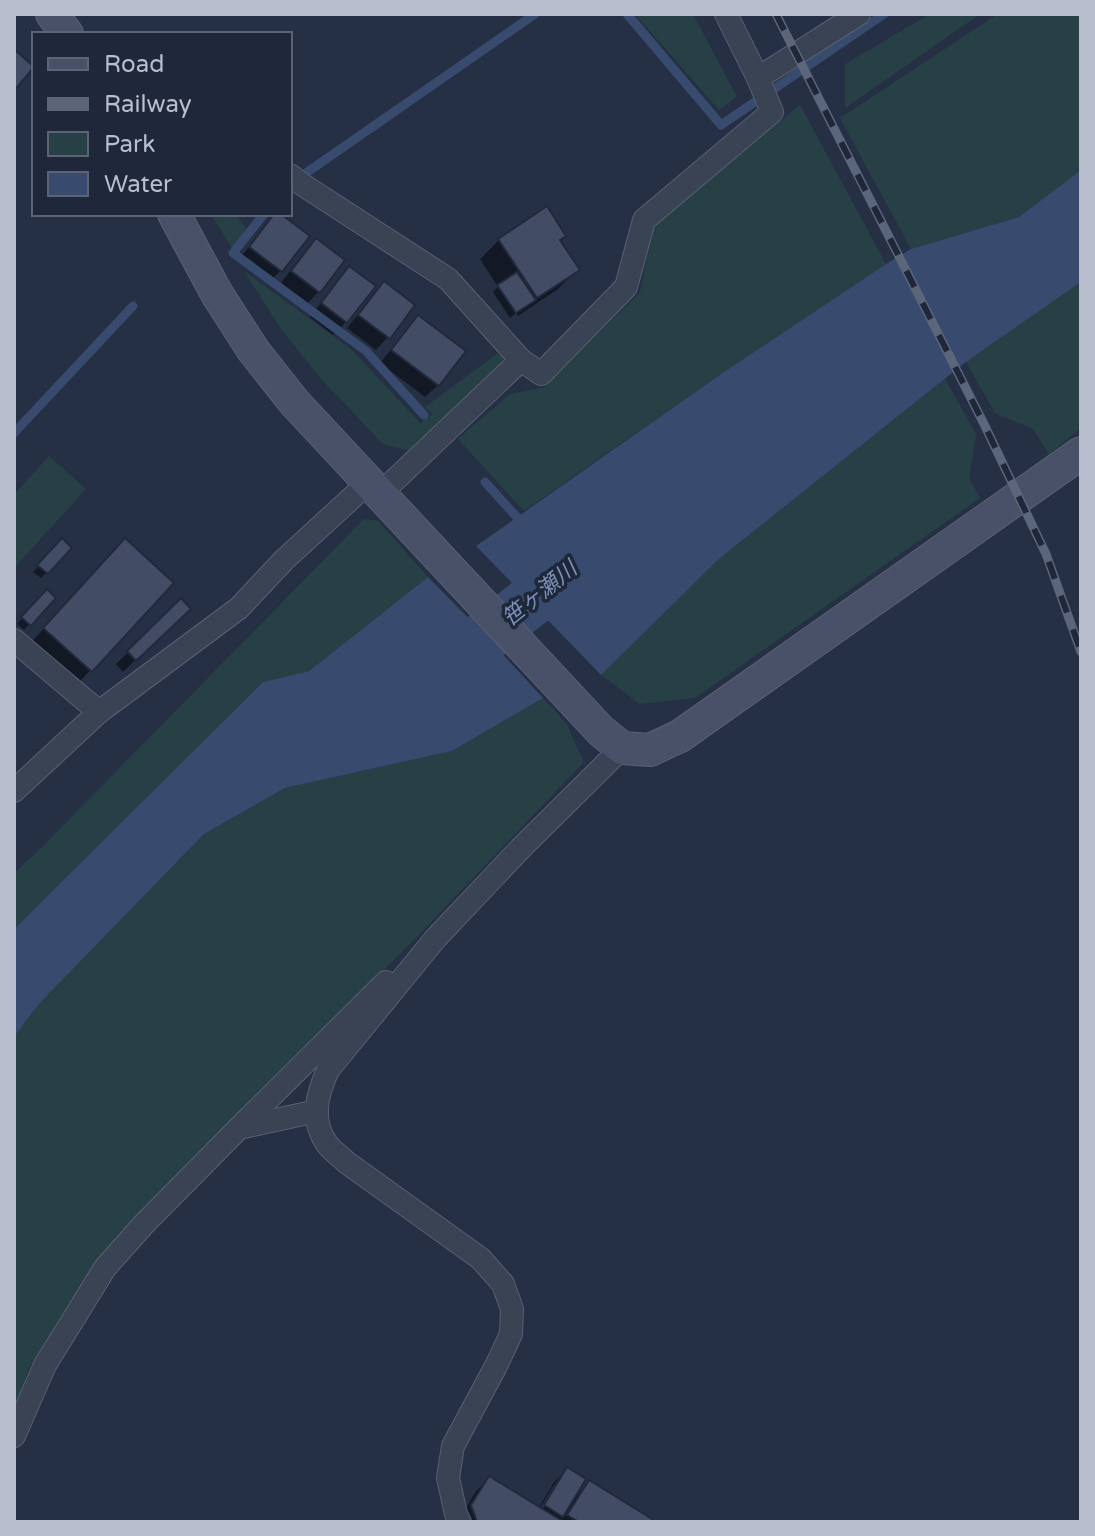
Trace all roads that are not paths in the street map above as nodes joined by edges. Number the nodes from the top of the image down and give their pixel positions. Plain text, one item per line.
1 (52, 14) edge
2 (726, 14) edge
3 (845, 18) edge
4 (66, 32) edge
5 (760, 81) junction
6 (292, 177) edge
7 (175, 216) edge
8 (521, 360) junction
9 (1081, 453) edge
10 (380, 494) junction
11 (14, 640) edge
12 (99, 712) junction
13 (612, 740) junction
14 (14, 791) edge
15 (435, 939) junction
16 (317, 1111) junction
17 (239, 1128) junction
18 (14, 1436) edge
19 (460, 1522) edge

1 - 4 street
2 - 5 street
3 - 5 street
5 - 8 street
6 - 8 street
7 - 10 street
8 - 10 street
9 - 13 street
10 - 12 street
10 - 13 street
11 - 12 street
12 - 14 street
13 - 15 street
15 - 16 street
15 - 17 street
16 - 17 street
16 - 19 street
17 - 18 street

